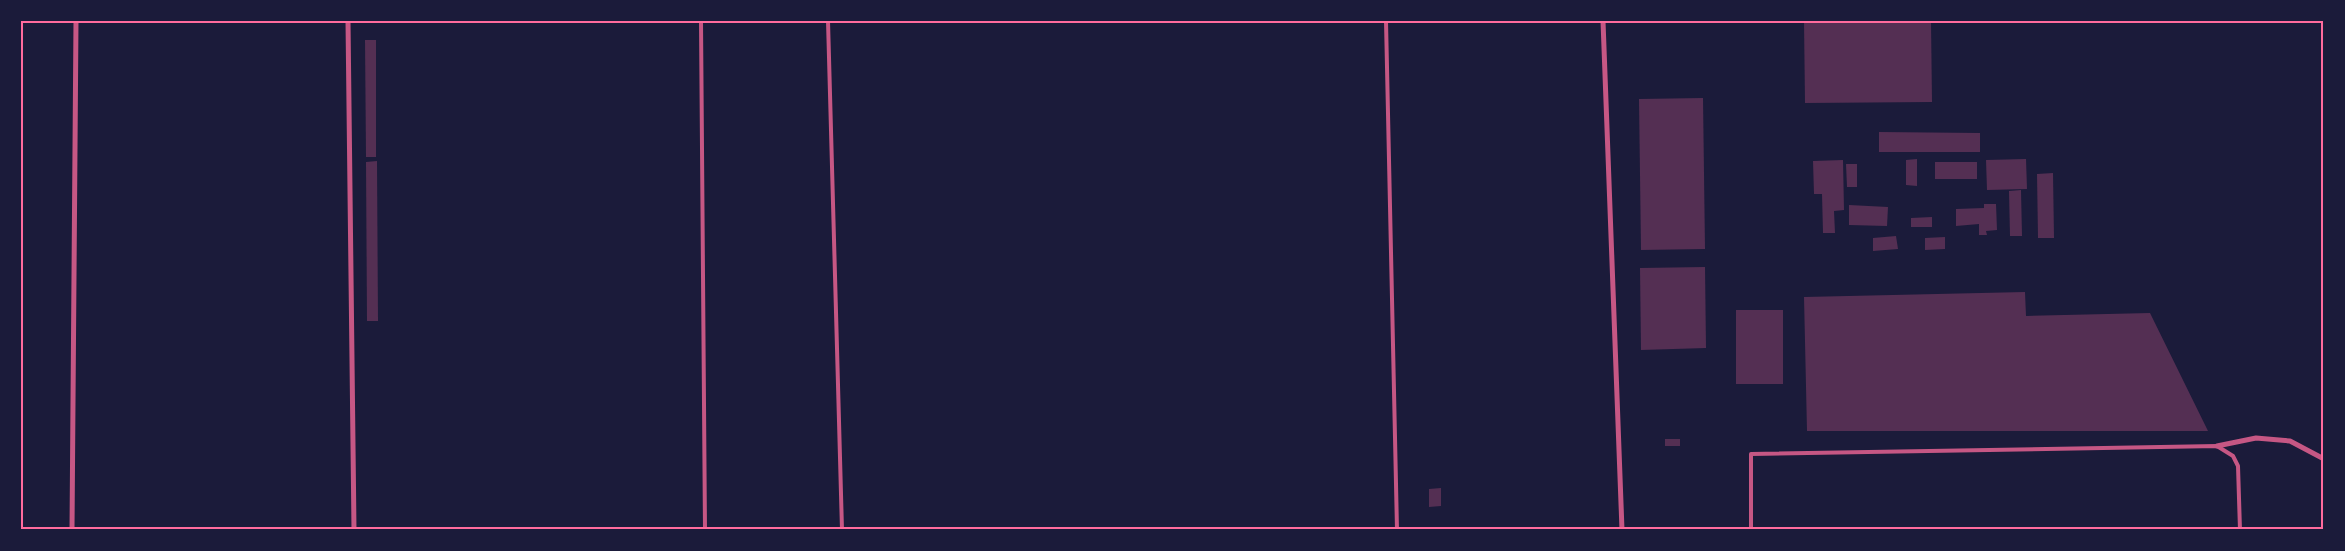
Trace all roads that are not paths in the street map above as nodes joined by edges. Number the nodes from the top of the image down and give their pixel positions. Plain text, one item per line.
1 (76, 21) edge
2 (348, 21) edge
3 (701, 21) edge
4 (828, 21) edge
5 (1386, 21) edge
6 (1603, 21) edge
7 (2217, 446) junction
8 (2324, 459) edge
9 (72, 530) edge
10 (354, 530) edge
11 (705, 530) edge
12 (842, 530) edge
13 (1397, 530) edge
14 (1622, 530) edge
15 (1751, 530) edge
16 (2240, 530) edge

1 - 9 street
2 - 10 street
3 - 11 lane
4 - 12 lane
5 - 13 lane
6 - 14 street
7 - 8 street
7 - 15 lane
7 - 16 lane

